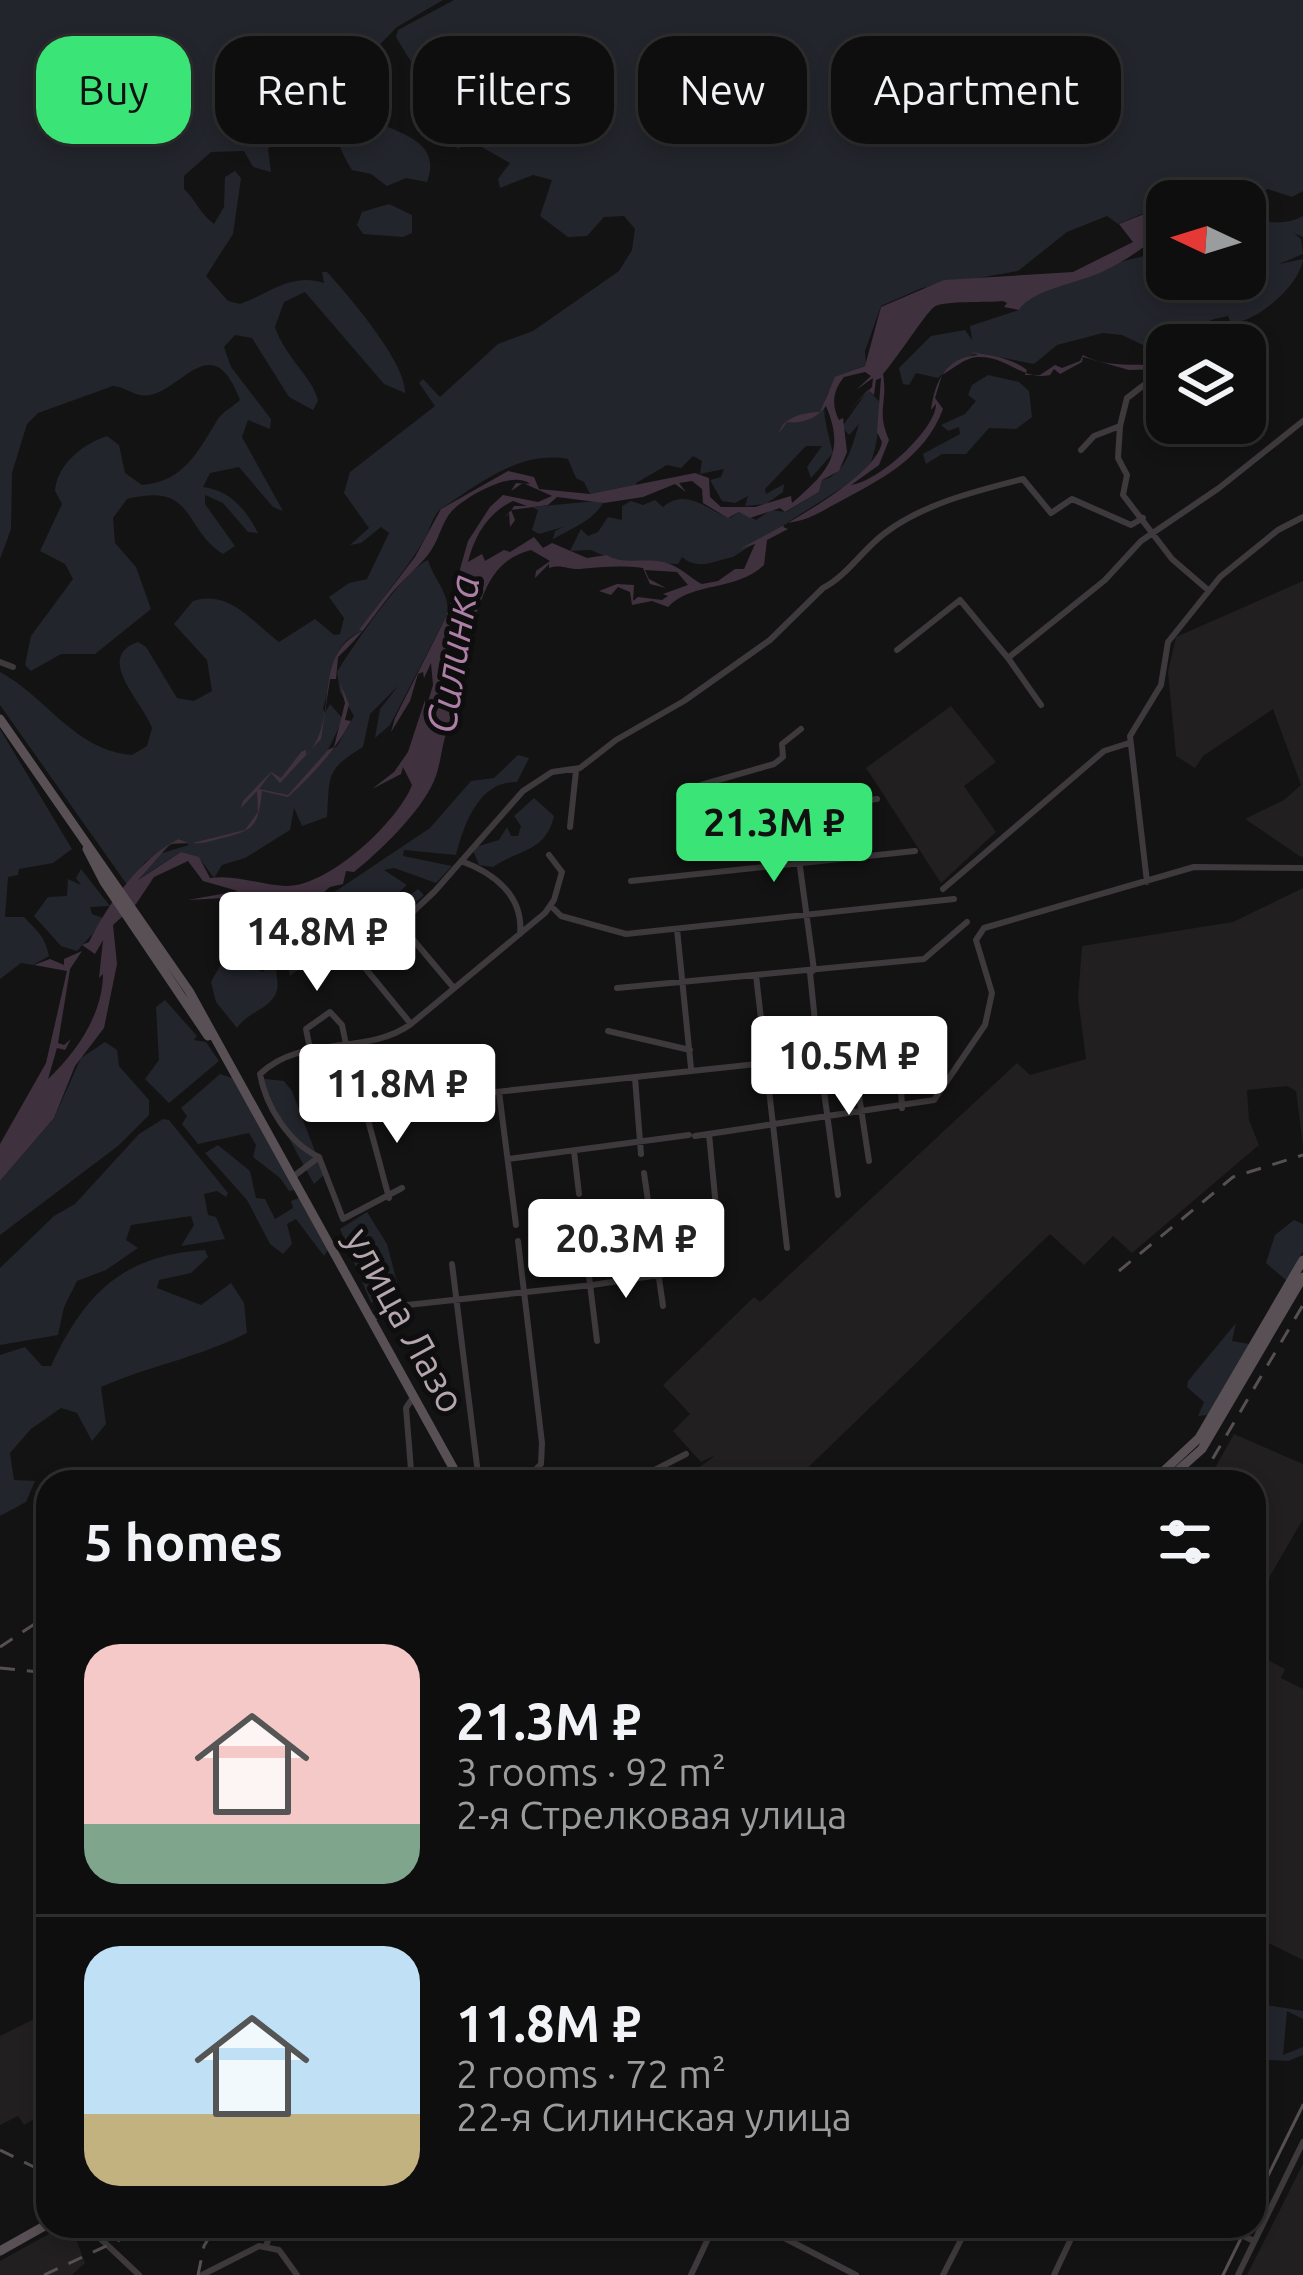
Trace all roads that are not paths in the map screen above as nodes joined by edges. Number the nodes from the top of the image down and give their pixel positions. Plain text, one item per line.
1 (1144, 385) dead end
2 (1303, 421) edge
3 (1120, 426) junction
4 (1081, 450) dead end
5 (1303, 517) edge
6 (1143, 518) junction
7 (1153, 534) junction
8 (1208, 590) junction
9 (897, 650) dead end
10 (1008, 658) junction
11 (0, 662) edge
12 (13, 667) dead end
13 (1041, 705) dead end
14 (0, 719) edge
15 (801, 729) dead end
16 (1129, 743) junction
17 (576, 769) junction
18 (877, 799) dead end
19 (792, 808) junction
20 (571, 826) dead end
21 (915, 851) dead end
22 (549, 855) dead end
23 (461, 861) junction
24 (801, 861) junction
25 (1303, 868) edge
26 (631, 881) dead end
27 (1148, 882) junction
28 (944, 889) dead end
29 (954, 899) dead end
30 (551, 906) junction
31 (807, 917) junction
32 (968, 922) dead end
33 (400, 924) junction
34 (677, 929) junction
35 (520, 934) junction
36 (814, 970) junction
37 (756, 975) junction
38 (683, 982) junction
39 (453, 987) junction
40 (617, 988) dead end
41 (410, 1024) junction
42 (849, 1030) dead end
43 (608, 1031) dead end
44 (346, 1044) junction
45 (310, 1049) junction
46 (690, 1050) junction
47 (899, 1050) dead end
48 (766, 1063) junction
49 (691, 1068) junction
50 (635, 1078) junction
51 (499, 1091) junction
52 (467, 1095) dead end
53 (364, 1106) dead end
54 (902, 1108) junction
55 (861, 1113) junction
56 (828, 1118) junction
57 (774, 1125) junction
58 (709, 1134) junction
59 (643, 1142) junction
60 (574, 1151) junction
61 (641, 1154) dead end
62 (319, 1157) junction
63 (508, 1159) junction
64 (868, 1161) dead end
65 (644, 1174) dead end
66 (294, 1176) junction
67 (402, 1188) dead end
68 (579, 1194) dead end
69 (838, 1196) dead end
70 (389, 1198) junction
71 (581, 1212) dead end
72 (516, 1225) dead end
73 (518, 1241) dead end
74 (787, 1248) dead end
75 (1303, 1260) edge
76 (452, 1264) dead end
77 (659, 1275) junction
78 (1299, 1284) edge
79 (592, 1286) junction
80 (524, 1293) junction
81 (455, 1300) junction
82 (663, 1306) dead end
83 (372, 1319) junction
84 (597, 1341) dead end
85 (414, 1396) junction
86 (686, 1454) dead end
87 (411, 1470) edge
88 (454, 1470) edge
89 (477, 1470) edge
90 (535, 1470) edge
91 (655, 1470) edge
92 (1168, 1470) edge
93 (1303, 2142) edge
94 (1266, 2217) edge
95 (36, 2231) edge
96 (100, 2238) edge
97 (269, 2238) edge
98 (708, 2238) edge
99 (784, 2238) edge
100 (962, 2238) edge
101 (1071, 2238) edge
102 (1248, 2238) edge
103 (1255, 2238) edge
104 (1254, 2241) junction
105 (266, 2246) junction
106 (0, 2251) edge
107 (139, 2275) edge
108 (202, 2275) edge
109 (297, 2275) edge
110 (691, 2275) edge
111 (856, 2275) edge
112 (944, 2275) edge
113 (1054, 2275) edge
114 (1238, 2275) edge

1 - 3 street
2 - 7 street
3 - 4 street
3 - 6 street
5 - 8 street
6 - 7 street
6 - 17 street
7 - 8 street
7 - 10 street
8 - 16 street
9 - 10 street
10 - 13 street
11 - 12 street
14 - 66 main road, улица Лазо
15 - 19 street
16 - 27 street
16 - 28 street
17 - 20 street
17 - 23 street
18 - 19 street
19 - 24 street
21 - 24 street
22 - 30 street
23 - 33 street
23 - 35 street
24 - 26 street
24 - 31 street
25 - 27 street
27 - 54 street
29 - 31 street
30 - 34 street
30 - 35 street
31 - 34 street
31 - 36 street
32 - 36 street
33 - 39 street
33 - 41 street
34 - 38 street
35 - 39 street
36 - 37 street
36 - 56 street
37 - 38 street
37 - 48 street
38 - 40 street
38 - 46 street
39 - 41 street
41 - 44 street
42 - 55 street
43 - 46 street
44 - 45 street
44 - 45 street
45 - 62 street
46 - 49 street
47 - 54 street
48 - 49 street
48 - 57 street
49 - 50 street
50 - 51 street
50 - 59 street
51 - 52 street
51 - 63 street
53 - 70 street
54 - 55 street
55 - 56 street
55 - 64 street
56 - 57 street
56 - 69 street
57 - 58 street
57 - 74 street
58 - 59 street
58 - 77 street
59 - 60 street
59 - 61 street
60 - 63 street
60 - 68 street
62 - 66 street
62 - 70 street
63 - 72 street
65 - 77 street
66 - 83 main road, улица Лазо
67 - 70 street
71 - 79 street
73 - 80 street
75 - 78 main road
76 - 81 street
77 - 79 street
77 - 82 street
78 - 92 main road
79 - 80 street
79 - 84 street
80 - 81 street
80 - 90 street
81 - 83 street
81 - 89 street
83 - 85 main road, улица Лазо
85 - 87 street
85 - 88 main road, улица Лазо
86 - 91 street
93 - 94 street
95 - 106 main road
96 - 107 street
97 - 105 street
98 - 110 street
99 - 111 street
100 - 112 street
101 - 113 street
102 - 104 street
103 - 104 street
104 - 114 street
105 - 108 street
105 - 109 street

